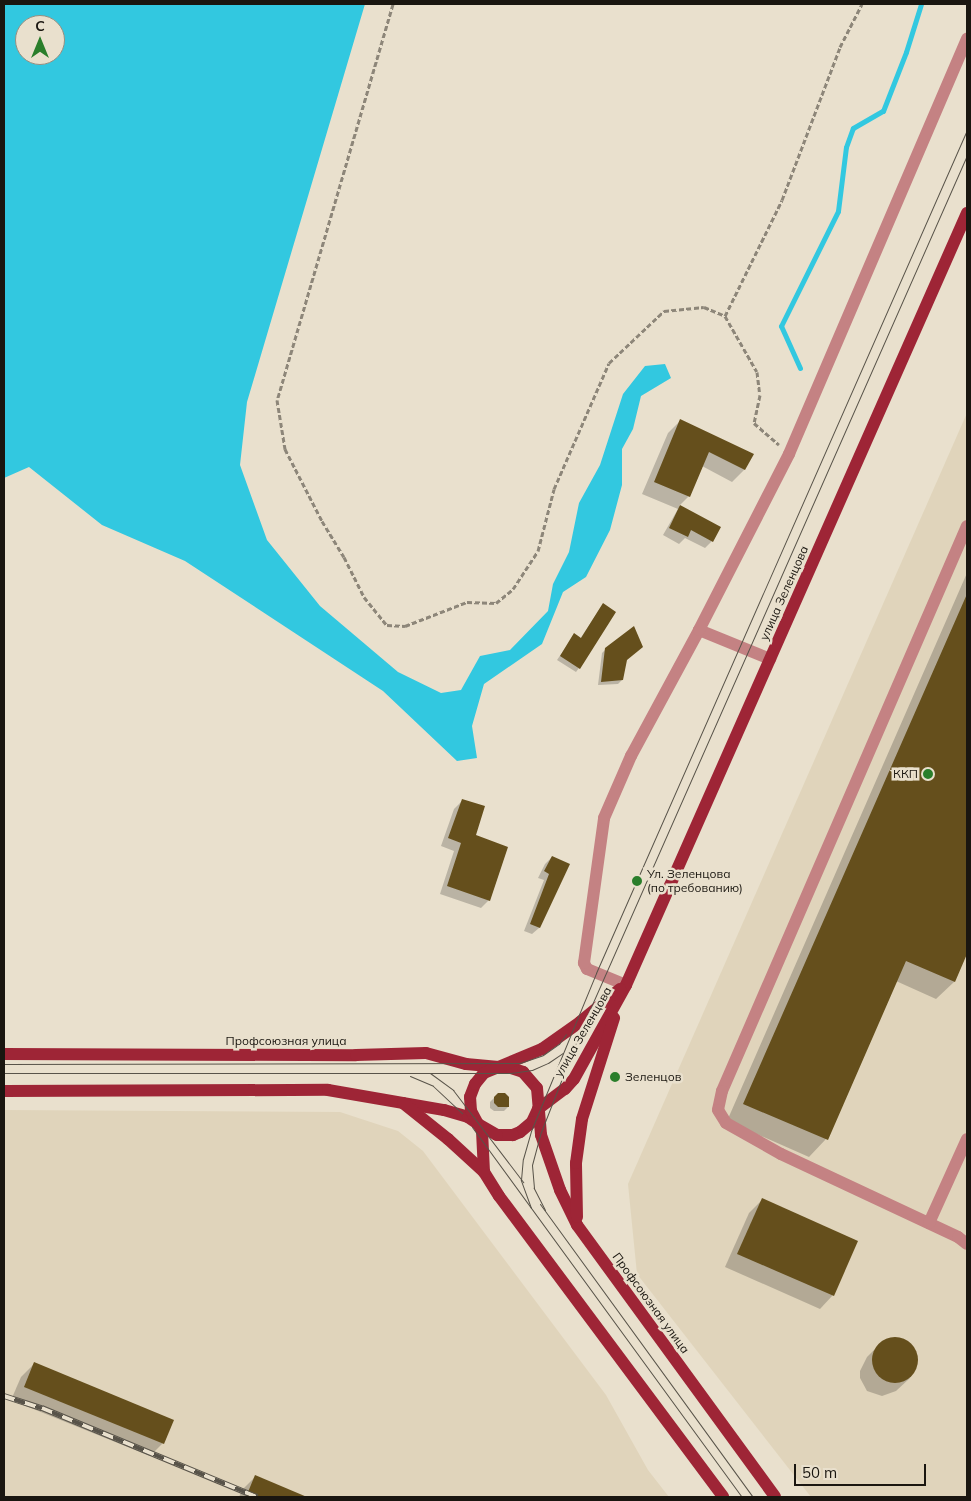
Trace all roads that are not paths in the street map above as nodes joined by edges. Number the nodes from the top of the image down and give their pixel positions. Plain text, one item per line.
1 (967, 39) edge
2 (967, 213) edge
3 (967, 526) edge
4 (699, 630) junction
5 (770, 659) junction
6 (626, 985) junction
7 (4, 1054) edge
8 (498, 1068) junction
9 (4, 1091) edge
10 (401, 1102) junction
11 (537, 1112) junction
12 (478, 1123) junction
13 (967, 1139) edge
14 (484, 1172) junction
15 (929, 1223) junction
16 (577, 1225) junction
17 (967, 1244) edge
18 (774, 1496) edge
19 (723, 1497) edge

1 - 4 lane
2 - 5 main road, улица Зеленцова
3 - 15 lane
4 - 5 lane
4 - 6 lane
5 - 6 main road, улица Зеленцова
6 - 8 main road, улица Зеленцова
6 - 11 main road, улица Зеленцова
6 - 16 main road
7 - 8 main road, Профсоюзная улица
8 - 11 main road, Профсоюзная улица
8 - 12 main road
9 - 10 main road
10 - 12 main road
10 - 14 main road
11 - 12 main road
11 - 16 main road, Профсоюзная улица
12 - 14 main road
13 - 15 lane
14 - 19 main road
15 - 17 lane
16 - 18 main road, Профсоюзная улица

